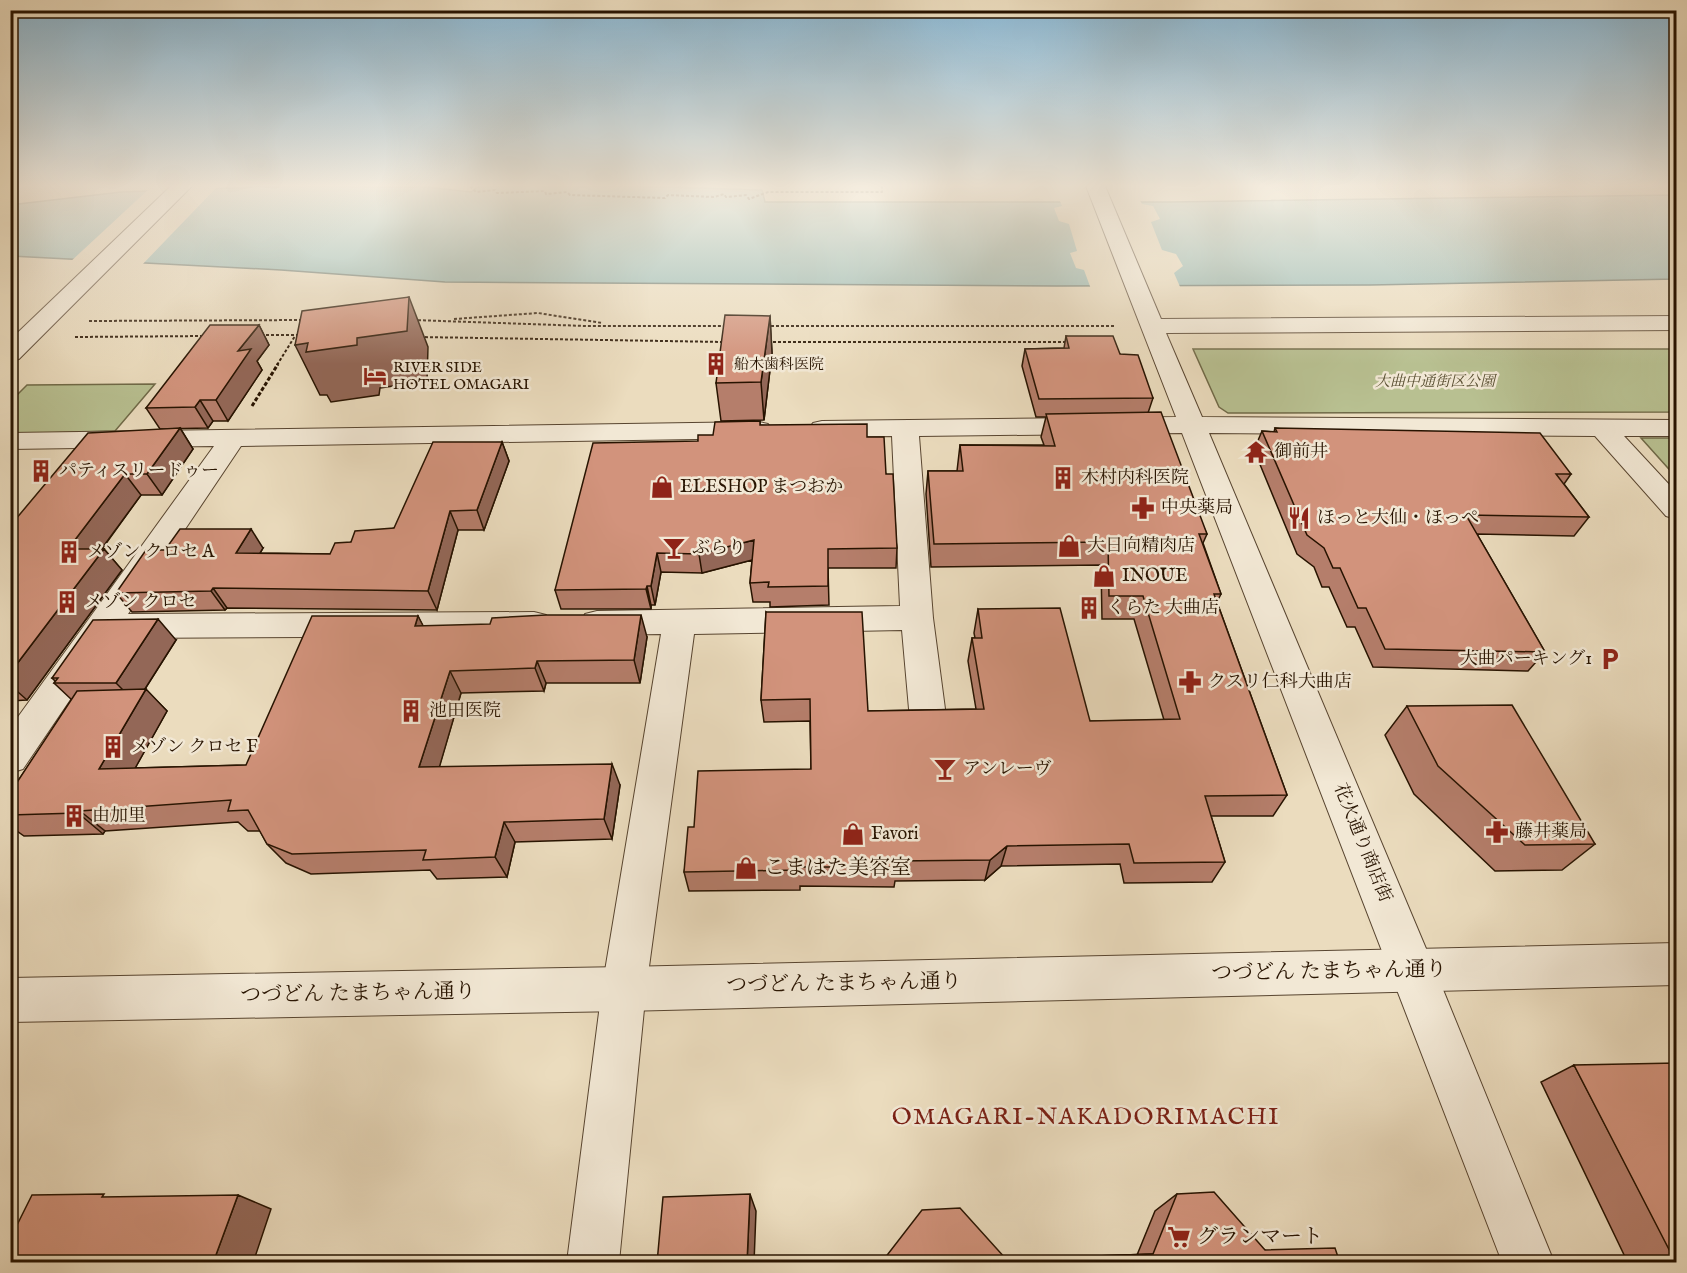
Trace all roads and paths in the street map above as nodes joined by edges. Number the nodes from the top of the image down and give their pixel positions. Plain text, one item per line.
1 (121, 245) edge
2 (1119, 245) edge
3 (312, 320) edge
4 (406, 320) edge
5 (453, 320) junction
6 (1151, 322) junction
7 (1677, 323) edge
8 (609, 324) junction
9 (728, 326) edge
10 (764, 326) edge
11 (34, 330) edge
12 (260, 335) edge
13 (296, 335) junction
14 (307, 335) edge
15 (214, 336) edge
16 (414, 337) dead end
17 (735, 342) edge
18 (759, 342) edge
19 (1077, 342) edge
20 (1193, 425) junction
21 (905, 428) junction
22 (1602, 428) junction
23 (1677, 428) edge
24 (234, 437) junction
25 (10, 441) edge
26 (1677, 509) edge
27 (916, 618) junction
28 (680, 623) junction
29 (104, 626) junction
30 (927, 709) edge
31 (10, 758) edge
32 (1677, 964) edge
33 (1413, 970) junction
34 (624, 989) junction
35 (10, 1000) edge
36 (593, 1263) edge
37 (1528, 1263) edge

1 - 11 street
2 - 6 street, 花火通り商店街
3 - 11 path
4 - 5 path
5 - 8 path
5 - 8 path
6 - 7 street
6 - 10 path
6 - 20 street, 花火通り商店街
8 - 9 path
11 - 15 path
12 - 13 path
13 - 14 path
13 - 24 path
16 - 17 path
18 - 19 path
20 - 21 street
20 - 22 street
20 - 33 street, 花火通り商店街
21 - 24 street
21 - 27 street
22 - 23 street
22 - 26 street
24 - 25 street
24 - 29 street
27 - 28 street
27 - 30 street
28 - 29 street
28 - 34 street
29 - 31 street
32 - 33 street, つづどん たまちゃん通り
33 - 34 street, つづどん たまちゃん通り
33 - 37 street, 花火通り商店街
34 - 35 street, つづどん たまちゃん通り
34 - 36 street

